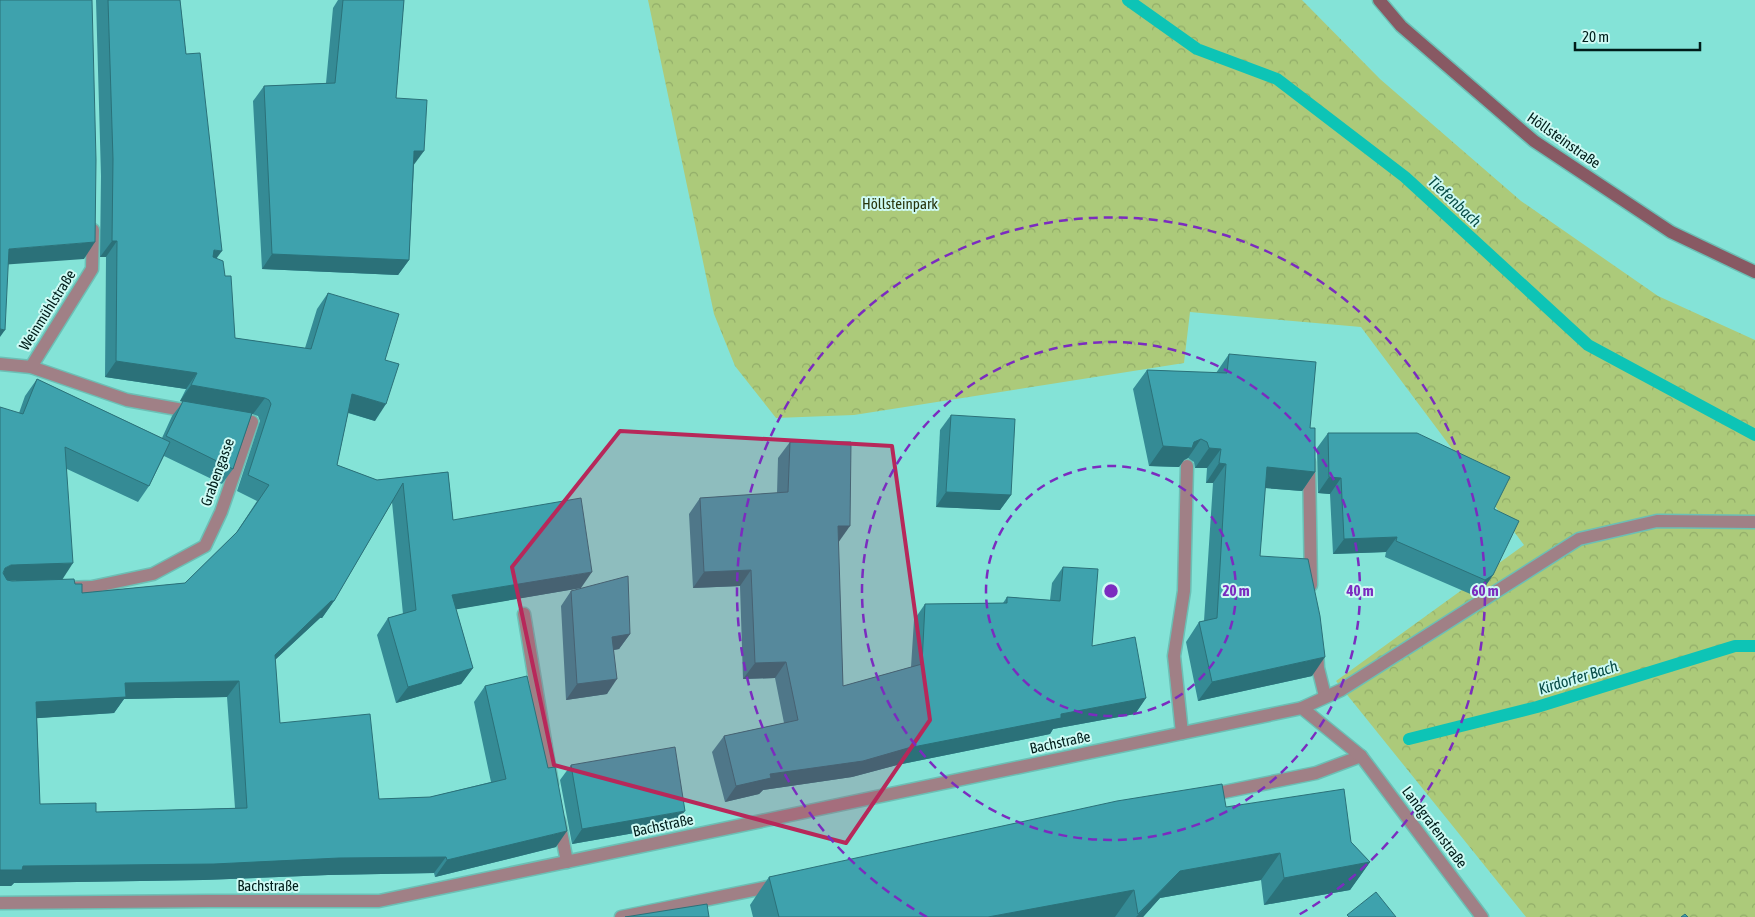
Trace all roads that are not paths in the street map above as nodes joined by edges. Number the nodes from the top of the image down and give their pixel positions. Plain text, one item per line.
1 (1379, 0) edge
2 (93, 213) edge
3 (1755, 272) edge
4 (0, 364) edge
5 (31, 367) junction
6 (204, 414) edge
7 (224, 417) edge
8 (1309, 447) edge
9 (1187, 466) edge
10 (1755, 522) edge
11 (55, 588) edge
12 (1312, 602) edge
13 (524, 614) dead end
14 (1315, 640) edge
15 (1325, 696) junction
16 (1302, 708) junction
17 (1182, 733) junction
18 (1361, 756) junction
19 (554, 794) edge
20 (1199, 798) edge
21 (557, 810) edge
22 (567, 862) junction
23 (788, 883) edge
24 (0, 903) edge
25 (621, 917) edge
26 (1482, 917) edge

1 - 3 street, Höllsteinstraße
2 - 5 street, Weinmühlstraße
4 - 5 street
5 - 6 street
7 - 11 street, Grabengasse
8 - 12 street
9 - 17 street
10 - 15 street, Bachstraße
13 - 19 street
14 - 15 street
15 - 16 street, Bachstraße
16 - 17 street, Bachstraße
16 - 18 street
17 - 22 street, Bachstraße
18 - 20 street
18 - 26 street, Landgrafenstraße
21 - 22 street
22 - 24 street, Bachstraße
23 - 25 street

